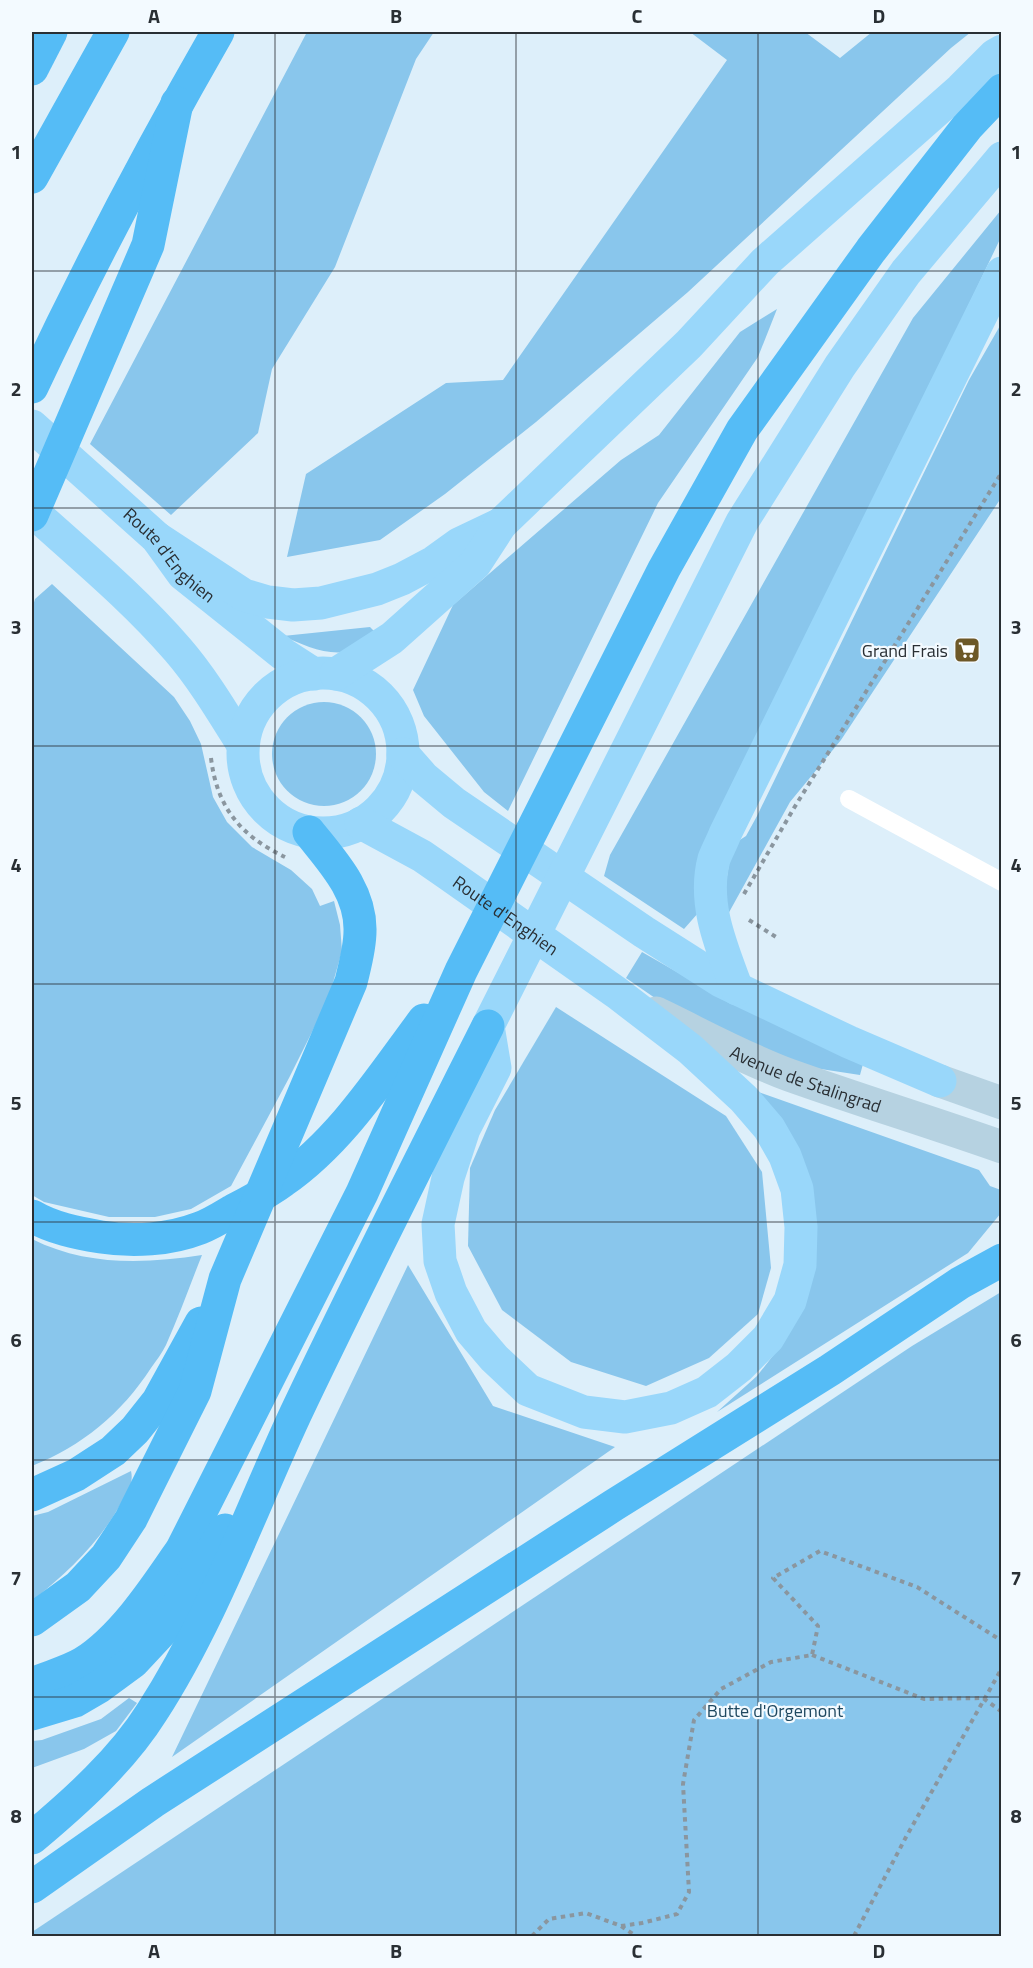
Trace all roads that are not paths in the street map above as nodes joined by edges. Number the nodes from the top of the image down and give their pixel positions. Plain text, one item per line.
1 (51, 32) edge
2 (113, 32) edge
3 (218, 32) edge
4 (1002, 51) edge
5 (32, 69) edge
6 (1002, 90) edge
7 (177, 103) junction
8 (1002, 158) edge
9 (32, 177) edge
10 (1002, 273) edge
11 (32, 387) edge
12 (32, 426) edge
13 (32, 512) edge
14 (501, 524) junction
15 (157, 538) junction
16 (325, 674) junction
17 (243, 745) junction
18 (403, 754) junction
19 (849, 799) dead end
20 (362, 824) junction
21 (309, 832) junction
22 (1002, 882) edge
23 (460, 971) junction
24 (737, 989) junction
25 (617, 993) junction
26 (488, 1026) junction
27 (1002, 1103) edge
28 (1002, 1147) edge
29 (32, 1216) edge
30 (1002, 1237) edge
31 (1002, 1260) edge
32 (225, 1279) junction
33 (960, 1283) junction
34 (296, 1414) junction
35 (32, 1496) edge
36 (32, 1620) edge
37 (32, 1684) edge
38 (32, 1714) edge
39 (32, 1838) edge
40 (32, 1887) edge

1 - 5 highway
2 - 9 highway
3 - 7 highway
4 - 14 main road
6 - 23 highway
7 - 11 highway
7 - 13 highway
8 - 26 main road
10 - 24 main road
12 - 15 main road, Route d'Enghien
13 - 17 main road
14 - 15 main road
14 - 16 main road
15 - 16 main road, Route d'Enghien
16 - 17 main road
16 - 18 main road
17 - 21 main road
18 - 20 main road
18 - 24 main road
19 - 22 lane
20 - 21 main road
20 - 25 main road, Route d'Enghien
21 - 32 highway
23 - 29 highway
23 - 37 highway
24 - 27 main road
25 - 26 main road, Route d'Enghien
25 - 28 main road, Avenue de Stalingrad
26 - 34 highway
30 - 33 highway
31 - 33 highway
32 - 35 highway
32 - 36 highway
33 - 40 highway
34 - 38 highway
34 - 39 highway

